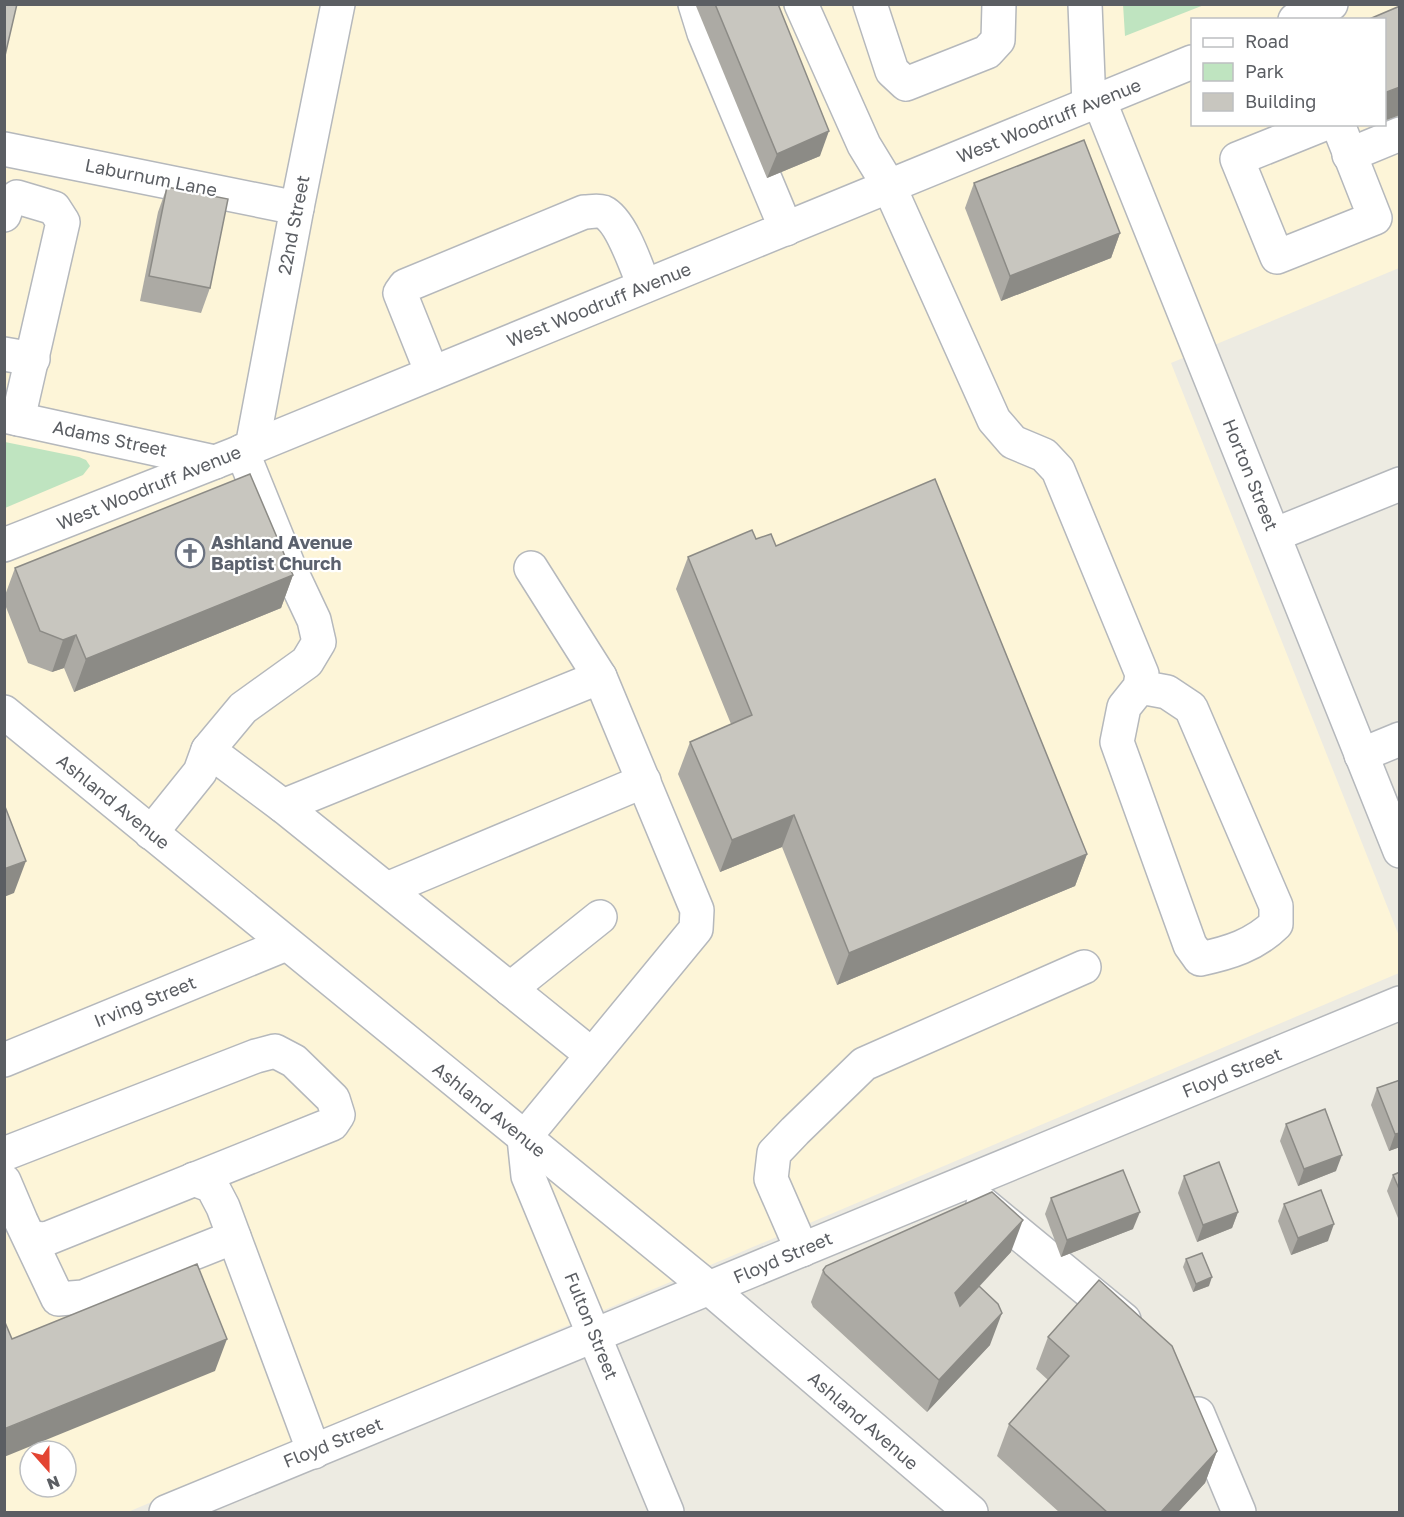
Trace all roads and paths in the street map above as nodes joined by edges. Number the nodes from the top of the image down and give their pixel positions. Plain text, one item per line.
1 (338, 4) edge
2 (695, 4) edge
3 (801, 4) edge
4 (870, 4) edge
5 (999, 4) edge
6 (1085, 4) edge
7 (1332, 4) edge
8 (1298, 18) edge
9 (1191, 62) edge
10 (1094, 102) junction
11 (1319, 126) edge
12 (1339, 126) edge
13 (1400, 134) edge
14 (4, 149) edge
15 (1349, 155) junction
16 (889, 186) junction
17 (297, 208) junction
18 (1387, 213) edge
19 (4, 215) edge
20 (786, 228) junction
21 (644, 286) junction
22 (19, 357) edge
23 (432, 373) junction
24 (11, 418) edge
25 (236, 453) junction
26 (1400, 484) edge
27 (1274, 536) junction
28 (4, 545) edge
29 (531, 568) dead end
30 (600, 677) junction
31 (1140, 687) junction
32 (4, 712) edge
33 (1400, 739) edge
34 (208, 750) junction
35 (1361, 755) junction
36 (644, 781) junction
37 (283, 806) junction
38 (151, 833) junction
39 (1400, 851) edge
40 (387, 890) junction
41 (600, 917) dead end
42 (286, 944) junction
43 (1084, 967) dead end
44 (510, 989) junction
45 (1400, 1004) edge
46 (592, 1055) junction
47 (4, 1060) edge
48 (524, 1138) junction
49 (4, 1154) edge
50 (194, 1179) junction
51 (4, 1181) edge
52 (960, 1185) junction
53 (234, 1237) junction
54 (30, 1238) junction
55 (802, 1250) junction
56 (709, 1288) junction
57 (595, 1336) junction
58 (1149, 1340) edge
59 (1188, 1391) edge
60 (314, 1452) junction
61 (166, 1512) edge
62 (667, 1512) edge
63 (970, 1512) edge
64 (1239, 1512) edge

1 - 17 street, 22nd Street
2 - 20 street
3 - 16 street
4 - 5 street
6 - 10 street, Horton Street
7 - 8 street
9 - 10 street, West Woodruff Avenue
10 - 16 street, West Woodruff Avenue
10 - 27 street, Horton Street
11 - 18 street
12 - 15 street
13 - 15 street
14 - 17 street, Laburnum Lane
15 - 18 street
16 - 20 street, West Woodruff Avenue
16 - 31 street
17 - 25 street, 22nd Street
19 - 22 street
20 - 21 street, West Woodruff Avenue
21 - 23 street, West Woodruff Avenue
21 - 23 street
22 - 24 street
23 - 25 street, West Woodruff Avenue
24 - 25 street, Adams Street
25 - 28 street, West Woodruff Avenue
25 - 34 street
26 - 27 street
27 - 35 street, Horton Street
29 - 30 street
30 - 36 street
30 - 37 street
31 - 31 street
32 - 38 street, Ashland Avenue
33 - 35 street
34 - 37 street
34 - 38 street
35 - 39 street, Horton Street
36 - 40 street
36 - 46 street
37 - 40 street
38 - 42 street, Ashland Avenue
40 - 44 street
41 - 44 street
42 - 47 street, Irving Street
42 - 48 street, Ashland Avenue
43 - 55 street
44 - 46 street
45 - 52 street, Floyd Street
46 - 48 street
48 - 56 street, Ashland Avenue
48 - 57 street, Fulton Street
49 - 50 street
50 - 53 street
50 - 54 street
51 - 54 street
52 - 55 street, Floyd Street
52 - 58 street
53 - 54 street
53 - 60 street
55 - 56 street, Floyd Street
56 - 57 street, Floyd Street
56 - 63 street, Ashland Avenue
57 - 60 street, Floyd Street
57 - 62 street, Fulton Street
59 - 64 street
60 - 61 street, Floyd Street

